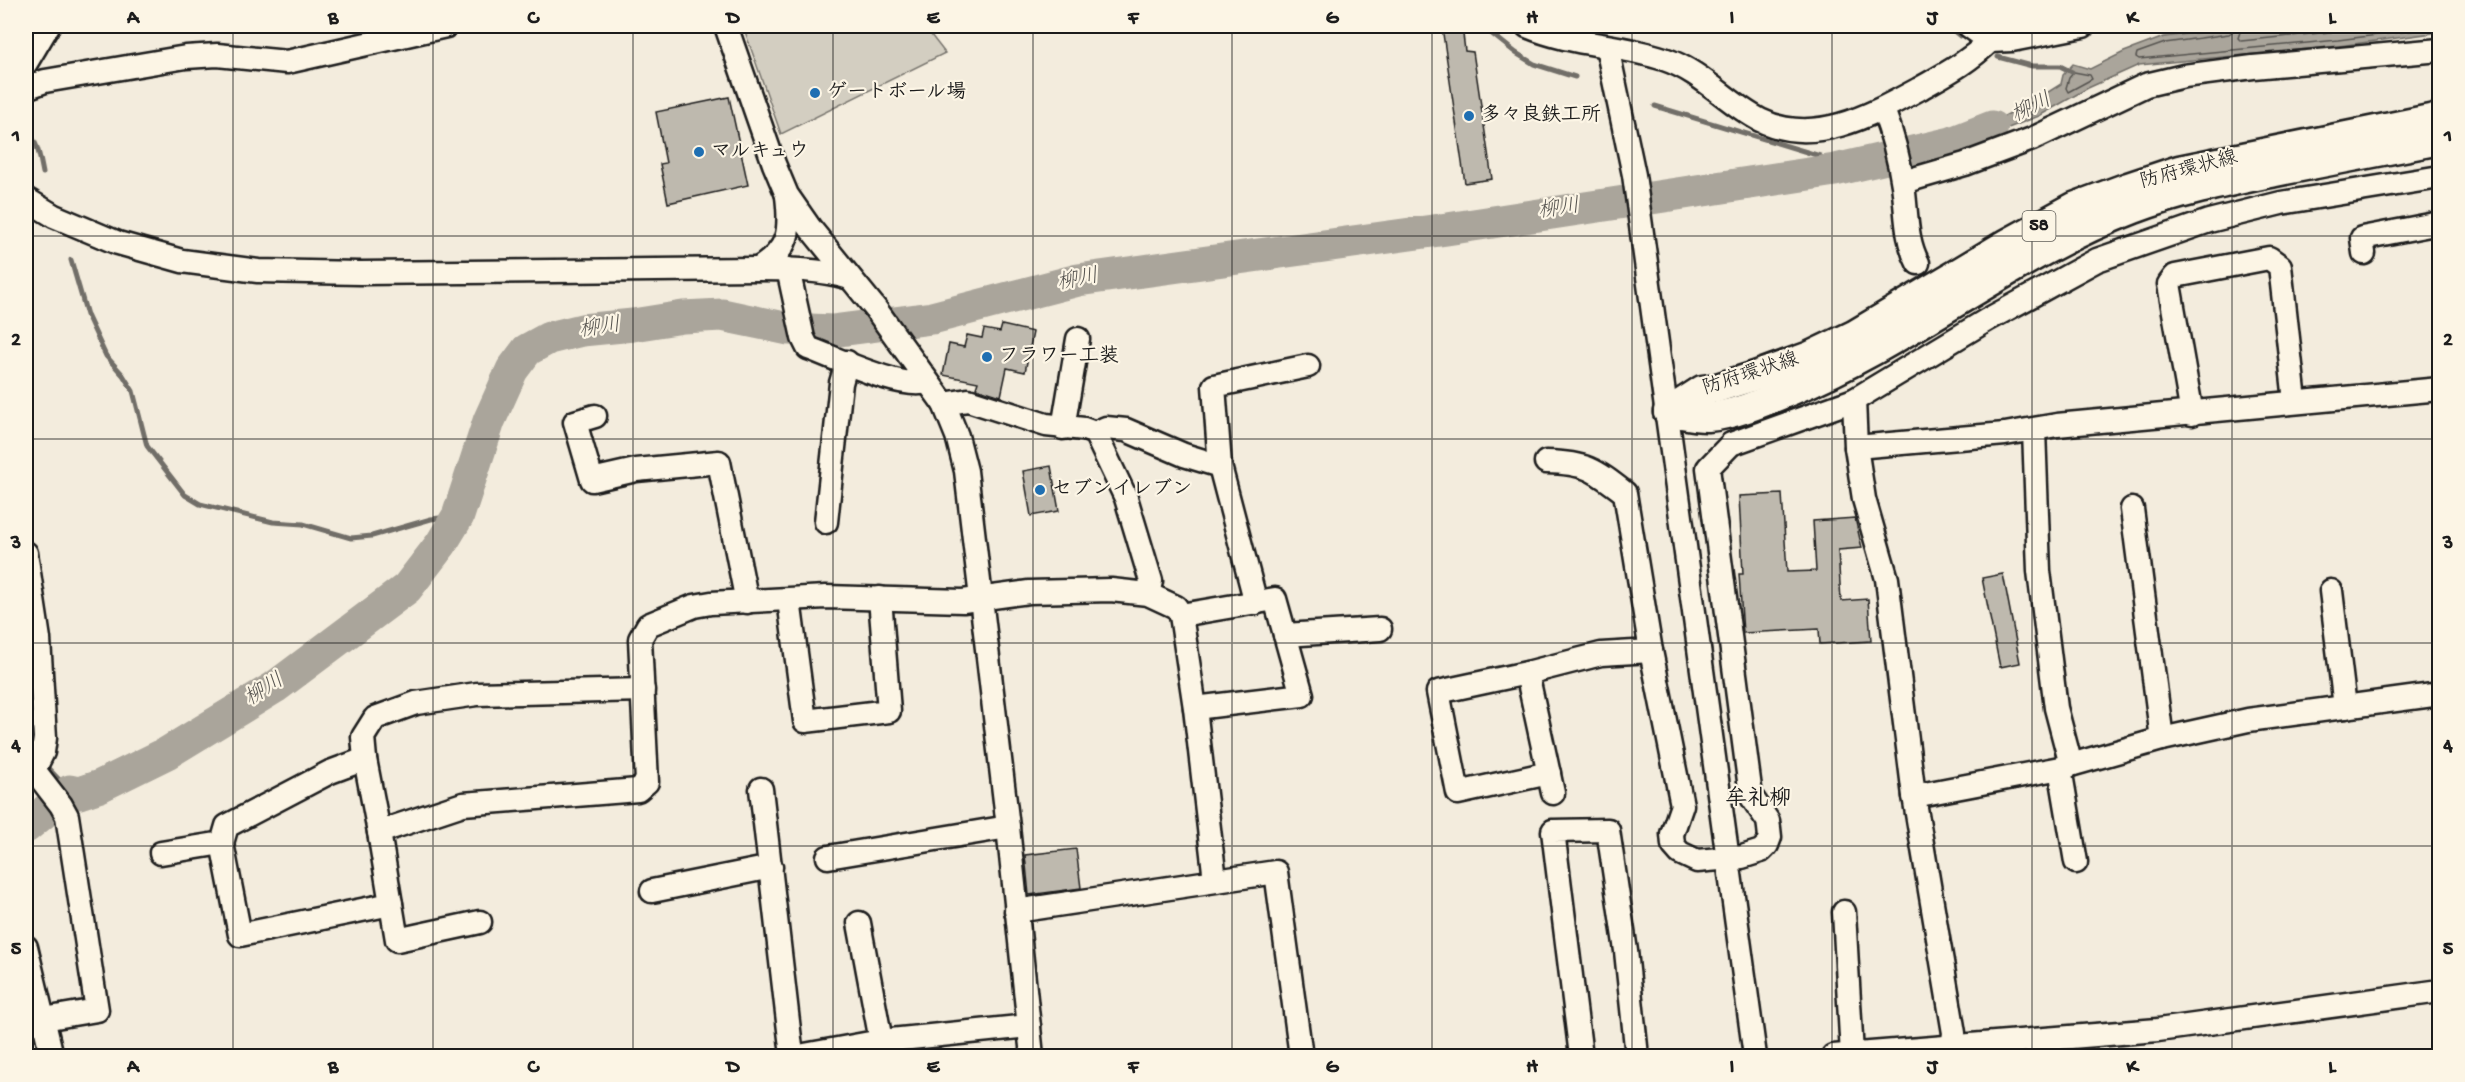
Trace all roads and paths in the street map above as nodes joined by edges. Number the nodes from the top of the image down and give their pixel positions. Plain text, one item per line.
1 (48, 26) edge
2 (446, 26) edge
3 (726, 26) edge
4 (1527, 26) edge
5 (1969, 26) edge
6 (2083, 26) edge
7 (1990, 41) junction
8 (1607, 47) junction
9 (2439, 50) edge
10 (26, 63) edge
11 (26, 85) edge
12 (1883, 109) junction
13 (2439, 117) edge
14 (2439, 140) edge
15 (2439, 177) edge
16 (1902, 178) junction
17 (787, 195) junction
18 (26, 199) edge
19 (2439, 223) edge
20 (2364, 253) dead end
21 (1918, 262) dead end
22 (758, 269) junction
23 (788, 269) junction
24 (850, 278) junction
25 (1078, 339) dead end
26 (847, 362) junction
27 (1308, 366) dead end
28 (927, 382) junction
29 (2439, 389) edge
30 (1854, 400) junction
31 (2295, 401) junction
32 (944, 404) junction
33 (1668, 412) junction
34 (2192, 414) junction
35 (595, 416) dead end
36 (1064, 428) junction
37 (2034, 430) junction
38 (1095, 433) junction
39 (1856, 447) junction
40 (1546, 462) dead end
41 (1220, 466) junction
42 (2132, 509) dead end
43 (826, 522) dead end
44 (26, 553) edge
45 (2331, 591) dead end
46 (1148, 594) junction
47 (880, 598) junction
48 (789, 600) junction
49 (980, 600) junction
50 (747, 602) junction
51 (1256, 603) junction
52 (1181, 615) junction
53 (1380, 629) dead end
54 (1285, 635) junction
55 (1651, 651) junction
56 (1527, 673) junction
57 (643, 690) junction
58 (2439, 694) edge
59 (2345, 707) junction
60 (1196, 708) junction
61 (2162, 740) junction
62 (365, 759) junction
63 (35, 765) edge
64 (2066, 766) junction
65 (761, 789) dead end
66 (1914, 796) junction
67 (1008, 827) junction
68 (380, 832) junction
69 (222, 843) junction
70 (161, 853) dead end
71 (828, 857) dead end
72 (1728, 857) junction
73 (2076, 862) dead end
74 (771, 867) junction
75 (1215, 880) junction
76 (652, 891) dead end
77 (391, 904) junction
78 (1016, 911) junction
79 (1844, 912) dead end
80 (480, 922) dead end
81 (859, 923) dead end
82 (26, 948) edge
83 (2439, 991) edge
84 (34, 1020) edge
85 (1029, 1026) junction
86 (881, 1041) junction
87 (1951, 1052) edge
88 (52, 1056) edge
89 (792, 1056) edge
90 (799, 1056) edge
91 (1032, 1056) edge
92 (1301, 1056) edge
93 (1581, 1056) edge
94 (1637, 1056) edge
95 (1755, 1056) edge
96 (1842, 1056) edge

1 - 10 street
2 - 11 street
3 - 17 street
4 - 8 street
5 - 7 street
6 - 7 street
7 - 12 street
8 - 12 street
8 - 33 street
9 - 16 street
12 - 16 street
13 - 33 main road, 防府環状線 / 58
14 - 33 main road, 防府環状線 / 58
15 - 30 street
16 - 21 street
17 - 22 street
17 - 24 street
18 - 22 street
19 - 20 street
22 - 23 street
23 - 24 street
23 - 26 street
24 - 28 street
25 - 36 street
26 - 28 street
26 - 43 street
27 - 41 street
28 - 32 street
29 - 31 street
30 - 39 street
30 - 72 street
31 - 34 street
31 - 34 street
32 - 36 street
32 - 49 street
33 - 72 street
34 - 37 street
35 - 50 street
36 - 38 street
37 - 39 street
37 - 64 street
38 - 41 street
38 - 46 street
39 - 66 street
40 - 55 street
41 - 51 street
42 - 61 street
44 - 63 street
45 - 59 street
46 - 49 street
46 - 52 street
47 - 48 street
47 - 48 street
47 - 49 street
48 - 50 street
49 - 67 street
50 - 57 street
51 - 52 street
51 - 54 street
52 - 60 street
53 - 54 street
54 - 60 street
55 - 56 street
55 - 72 street
56 - 56 street
57 - 62 street
57 - 68 street
58 - 59 street
59 - 61 street
60 - 75 street
61 - 64 street
62 - 68 street
62 - 69 street
63 - 84 street
64 - 66 street
64 - 73 street
65 - 74 street
66 - 87 street
67 - 71 street
67 - 78 street
68 - 77 street
69 - 70 street
69 - 77 street
72 - 95 street
74 - 76 street
74 - 89 street
75 - 78 street
75 - 92 street
77 - 80 street
78 - 85 street
79 - 96 street
81 - 86 street
82 - 84 street
83 - 87 street
84 - 88 street
85 - 86 street
85 - 91 street
86 - 90 street
87 - 96 street
93 - 94 street

